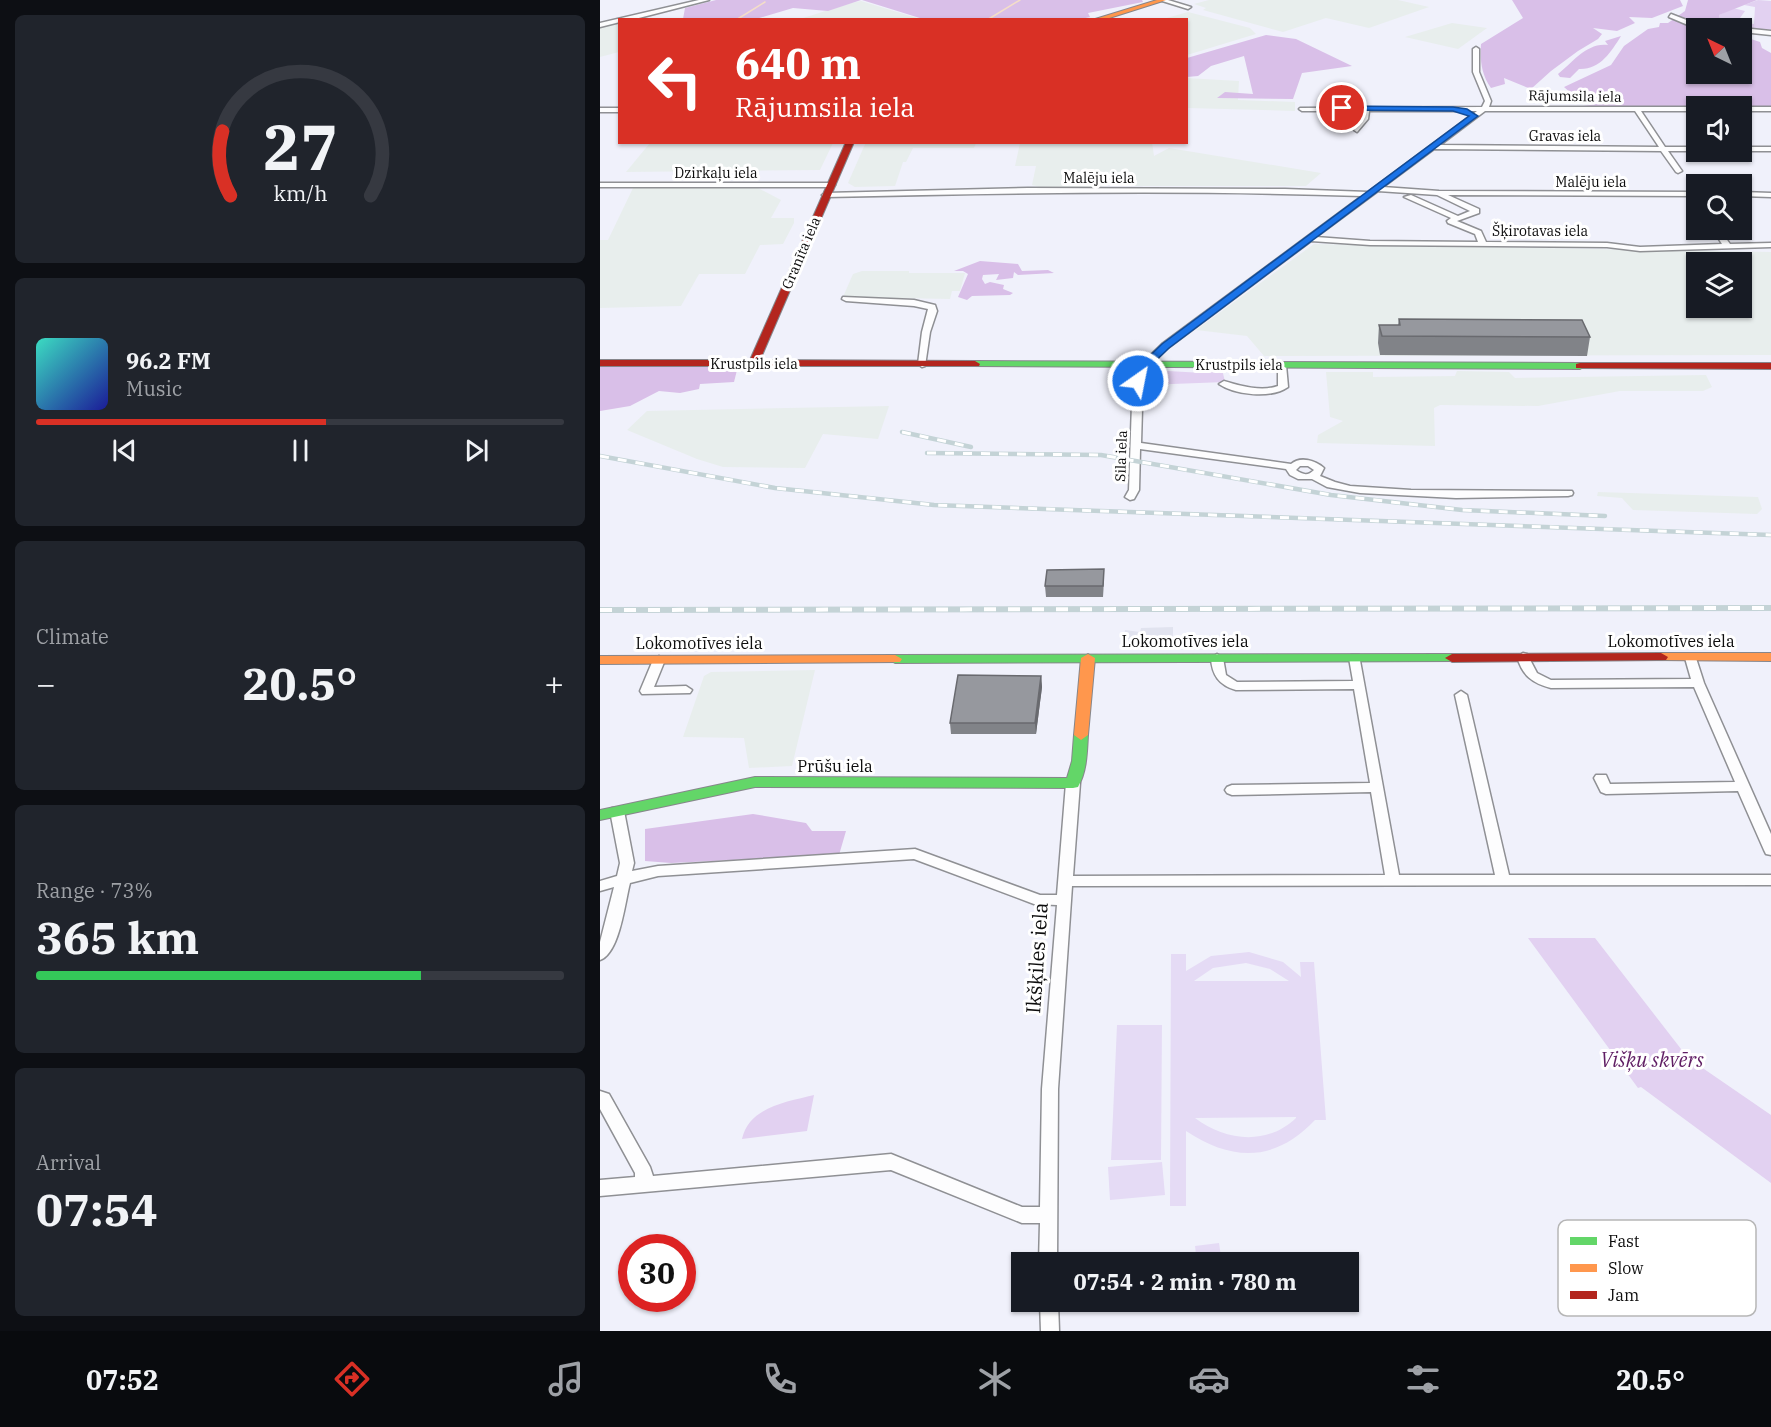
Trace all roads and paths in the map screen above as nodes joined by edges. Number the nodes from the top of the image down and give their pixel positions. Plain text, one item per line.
1 (706, 0) edge
2 (1162, 0) edge
3 (1188, 7) dead end
4 (1671, 16) dead end
5 (630, 18) edge
6 (1102, 18) edge
7 (618, 21) edge
8 (1686, 22) edge
9 (600, 25) edge
10 (1752, 31) edge
11 (1771, 33) edge
12 (1476, 49) dead end
13 (1366, 108) junction
14 (1485, 108) junction
15 (1302, 109) dead end
16 (1453, 109) junction
17 (1637, 109) junction
18 (1686, 109) edge
19 (1752, 109) edge
20 (1771, 109) edge
21 (600, 110) edge
22 (608, 110) junction
23 (618, 110) edge
24 (1474, 116) junction
25 (600, 120) edge
26 (1357, 130) dead end
27 (849, 144) edge
28 (1433, 147) junction
29 (1663, 148) junction
30 (1686, 148) edge
31 (1752, 149) edge
32 (1771, 149) edge
33 (1678, 171) dead end
34 (600, 185) edge
35 (829, 190) junction
36 (1375, 192) junction
37 (1439, 193) junction
38 (1752, 194) edge
39 (1686, 195) edge
40 (1771, 195) edge
41 (1408, 197) dead end
42 (1456, 218) junction
43 (1310, 239) junction
44 (1723, 240) edge
45 (1771, 244) edge
46 (1484, 245) junction
47 (1727, 246) junction
48 (846, 299) dead end
49 (600, 363) edge
50 (753, 364) junction
51 (922, 364) junction
52 (1145, 364) junction
53 (1282, 365) junction
54 (1771, 366) edge
55 (1224, 384) dead end
56 (1135, 445) junction
57 (1568, 493) dead end
58 (1130, 497) dead end
59 (1523, 657) junction
60 (1771, 657) edge
61 (1088, 658) junction
62 (1216, 658) junction
63 (1354, 658) junction
64 (1691, 658) junction
65 (600, 660) edge
66 (659, 660) junction
67 (1698, 683) junction
68 (1359, 685) junction
69 (686, 690) dead end
70 (1458, 698) dead end
71 (1601, 778) dead end
72 (1073, 783) junction
73 (1742, 786) junction
74 (1377, 787) junction
75 (1232, 790) dead end
76 (617, 811) junction
77 (600, 815) edge
78 (1771, 850) edge
79 (623, 878) junction
80 (1393, 880) junction
81 (1503, 880) junction
82 (1771, 880) edge
83 (1066, 881) junction
84 (600, 885) edge
85 (1064, 900) junction
86 (600, 954) edge
87 (600, 1098) edge
88 (644, 1182) junction
89 (600, 1188) edge
90 (1048, 1215) junction
91 (1048, 1252) edge
92 (1049, 1312) edge
93 (1050, 1331) edge

1 - 5 street
2 - 3 street
2 - 6 street
4 - 8 street
7 - 9 street
10 - 11 street
12 - 14 street
13 - 15 street, Rājumsila iela
13 - 16 street, Rājumsila iela
13 - 26 street
14 - 16 street, Rājumsila iela
14 - 17 street, Rājumsila iela
14 - 24 street
16 - 24 street, Rājumsila iela
17 - 18 street, Rājumsila iela
17 - 29 street
19 - 20 street
21 - 22 street
22 - 23 street
22 - 25 street
24 - 28 street
27 - 35 street, Granīta iela
28 - 29 street, Gravas iela
28 - 36 street
29 - 30 street, Gravas iela
29 - 33 street
31 - 32 street
34 - 35 street, Dzirkaļu iela
35 - 36 street, Malēju iela
35 - 50 street, Granīta iela
36 - 37 street, Malēju iela
36 - 43 street
37 - 39 street, Malēju iela
37 - 42 street
38 - 40 street
41 - 42 street
42 - 46 street
43 - 46 street, Šķirotavas iela
43 - 52 street
44 - 47 street
45 - 47 street, Šķirotavas iela
46 - 47 street, Šķirotavas iela
48 - 51 street
49 - 50 street, Krustpils iela
50 - 51 street, Krustpils iela
51 - 52 street, Krustpils iela
52 - 53 street, Krustpils iela
52 - 56 street, Sila iela
53 - 54 street, Krustpils iela
53 - 55 street
56 - 57 street
56 - 58 street, Sila iela
59 - 63 street, Lokomotīves iela
59 - 64 street, Lokomotīves iela
59 - 67 street
60 - 64 street, Lokomotīves iela
61 - 62 street, Lokomotīves iela
61 - 66 street, Lokomotīves iela
61 - 72 street, Ikšķiles iela
62 - 63 street, Lokomotīves iela
62 - 68 street
63 - 68 street
64 - 67 street
65 - 66 street, Lokomotīves iela
66 - 69 street
67 - 73 street
68 - 74 street
70 - 81 street
71 - 73 street
72 - 76 street, Prūšu iela
72 - 83 street, Ikšķiles iela
73 - 78 street
74 - 75 street
74 - 80 street
76 - 77 street, Prūšu iela
76 - 79 street
79 - 84 street
79 - 85 street
79 - 86 street
80 - 81 street
80 - 83 street
81 - 82 street
83 - 85 street, Ikšķiles iela
85 - 90 street, Ikšķiles iela
87 - 88 street
88 - 89 street
88 - 90 street
90 - 91 street, Ikšķiles iela
92 - 93 street

